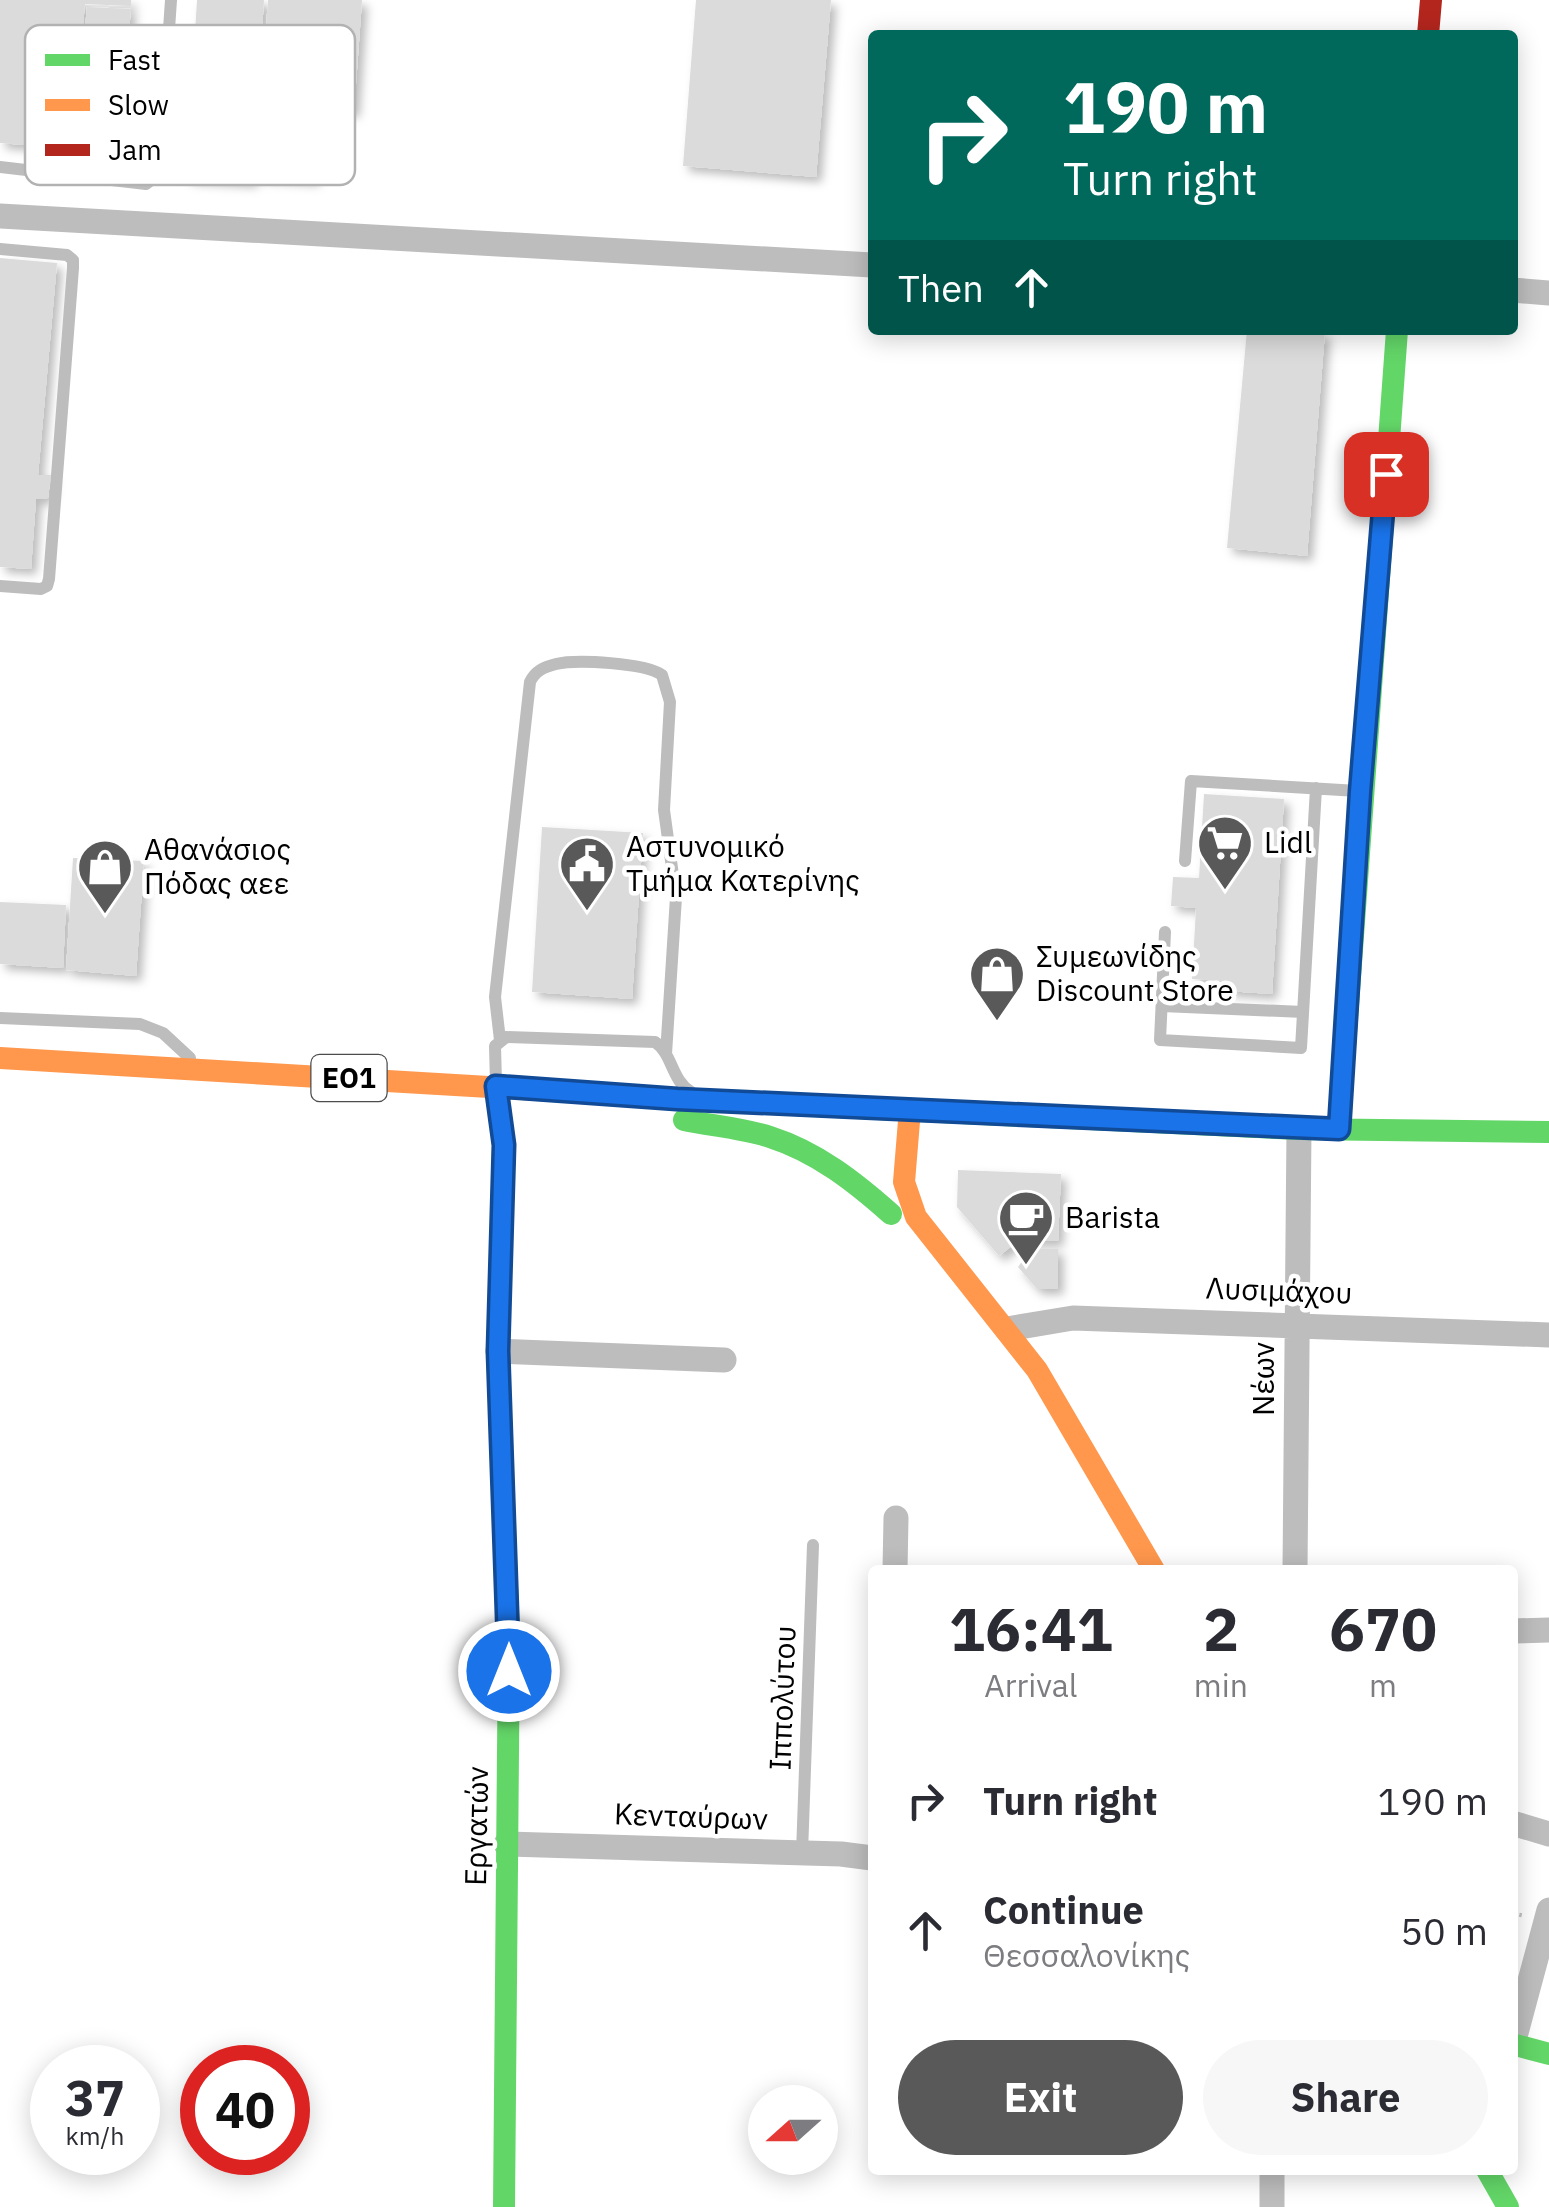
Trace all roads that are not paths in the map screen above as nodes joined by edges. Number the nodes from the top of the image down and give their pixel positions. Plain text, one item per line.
1 (171, 0) edge
2 (1430, 0) edge
3 (169, 25) edge
4 (1428, 30) edge
5 (0, 168) edge
6 (25, 171) edge
7 (0, 216) edge
8 (0, 248) edge
9 (868, 265) edge
10 (1518, 290) edge
11 (1549, 293) edge
12 (1397, 335) edge
13 (0, 586) edge
14 (1316, 788) junction
15 (1360, 792) junction
16 (1185, 860) dead end
17 (1165, 932) dead end
18 (1162, 1006) junction
19 (1303, 1012) junction
20 (0, 1018) edge
21 (500, 1040) junction
22 (666, 1054) junction
23 (0, 1058) edge
24 (202, 1070) junction
25 (496, 1086) junction
26 (648, 1098) junction
27 (706, 1100) junction
28 (898, 1108) junction
29 (1298, 1129) junction
30 (1339, 1129) junction
31 (1549, 1132) edge
32 (891, 1214) junction
33 (970, 1285) junction
34 (1296, 1324) junction
35 (1007, 1329) junction
36 (1549, 1335) edge
37 (498, 1351) junction
38 (724, 1360) dead end
39 (896, 1518) dead end
40 (813, 1545) dead end
41 (894, 1565) edge
42 (1151, 1565) edge
43 (1296, 1565) edge
44 (1549, 1630) edge
45 (1518, 1631) edge
46 (1518, 1826) edge
47 (1549, 1834) edge
48 (506, 1844) junction
49 (802, 1853) junction
50 (868, 1858) edge
51 (1549, 1910) edge
52 (1518, 2025) edge
53 (1518, 2045) edge
54 (1549, 2054) edge
55 (1272, 2175) edge
56 (1490, 2175) edge
57 (504, 2207) edge
58 (1272, 2207) edge
59 (1508, 2207) edge

1 - 3 lane
2 - 4 main road
5 - 6 lane
7 - 9 street
8 - 13 lane
10 - 11 street
12 - 15 main road
14 - 15 lane
14 - 16 lane
14 - 19 lane
15 - 30 main road
17 - 18 lane
18 - 19 lane
18 - 19 lane
20 - 24 lane
21 - 22 lane
21 - 22 lane
21 - 25 lane
22 - 27 lane
23 - 24 main road, ΕΟ1
24 - 25 main road, ΕΟ1
25 - 26 main road, ΕΟ1
25 - 37 main road, Εργατών
26 - 27 main road, ΕΟ1
26 - 32 main road
27 - 28 main road, ΕΟ1
28 - 29 main road, ΕΟ1
28 - 32 main road
28 - 33 main road
29 - 30 main road, ΕΟ1
29 - 34 street, Νέων
30 - 31 main road, ΕΟ1
32 - 33 main road
33 - 35 main road
34 - 35 street, Λυσιμάχου
34 - 36 street, Λυσιμάχου
34 - 43 street, Νέων
35 - 42 main road
37 - 38 street
37 - 48 main road, Εργατών
39 - 41 street
40 - 49 lane, Ιππολύτου
44 - 45 street
46 - 47 street
48 - 49 street, Κενταύρων
48 - 57 main road, Εργατών
49 - 50 street, Κενταύρων
51 - 52 street
53 - 54 main road
55 - 58 street
56 - 59 main road

